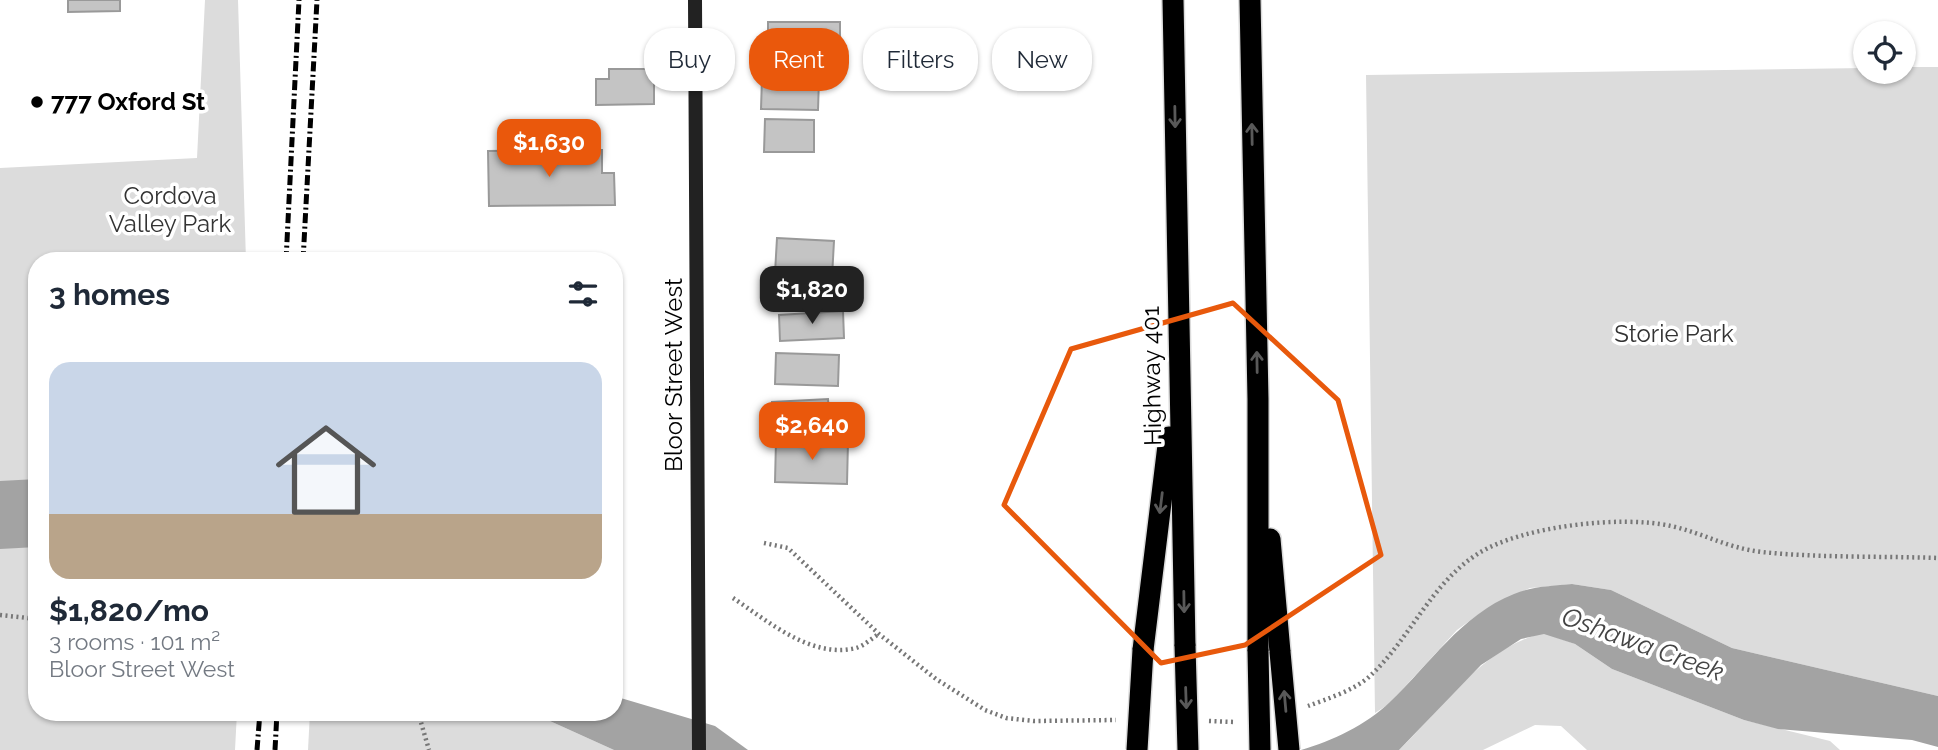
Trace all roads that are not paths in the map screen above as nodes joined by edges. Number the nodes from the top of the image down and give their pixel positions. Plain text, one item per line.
1 (695, 0) edge
2 (1173, 0) edge
3 (1250, 0) edge
4 (1177, 362) junction
5 (1258, 399) junction
6 (699, 750) edge
7 (1137, 750) edge
8 (1188, 750) edge
9 (1260, 750) edge
10 (1289, 750) edge

1 - 6 main road, Bloor Street West
2 -> 4 highway, Highway 401
5 -> 3 highway
4 -> 7 highway, bridge
4 -> 8 highway, Highway 401, bridge
5 - 9 highway, bridge
10 -> 5 highway, bridge

